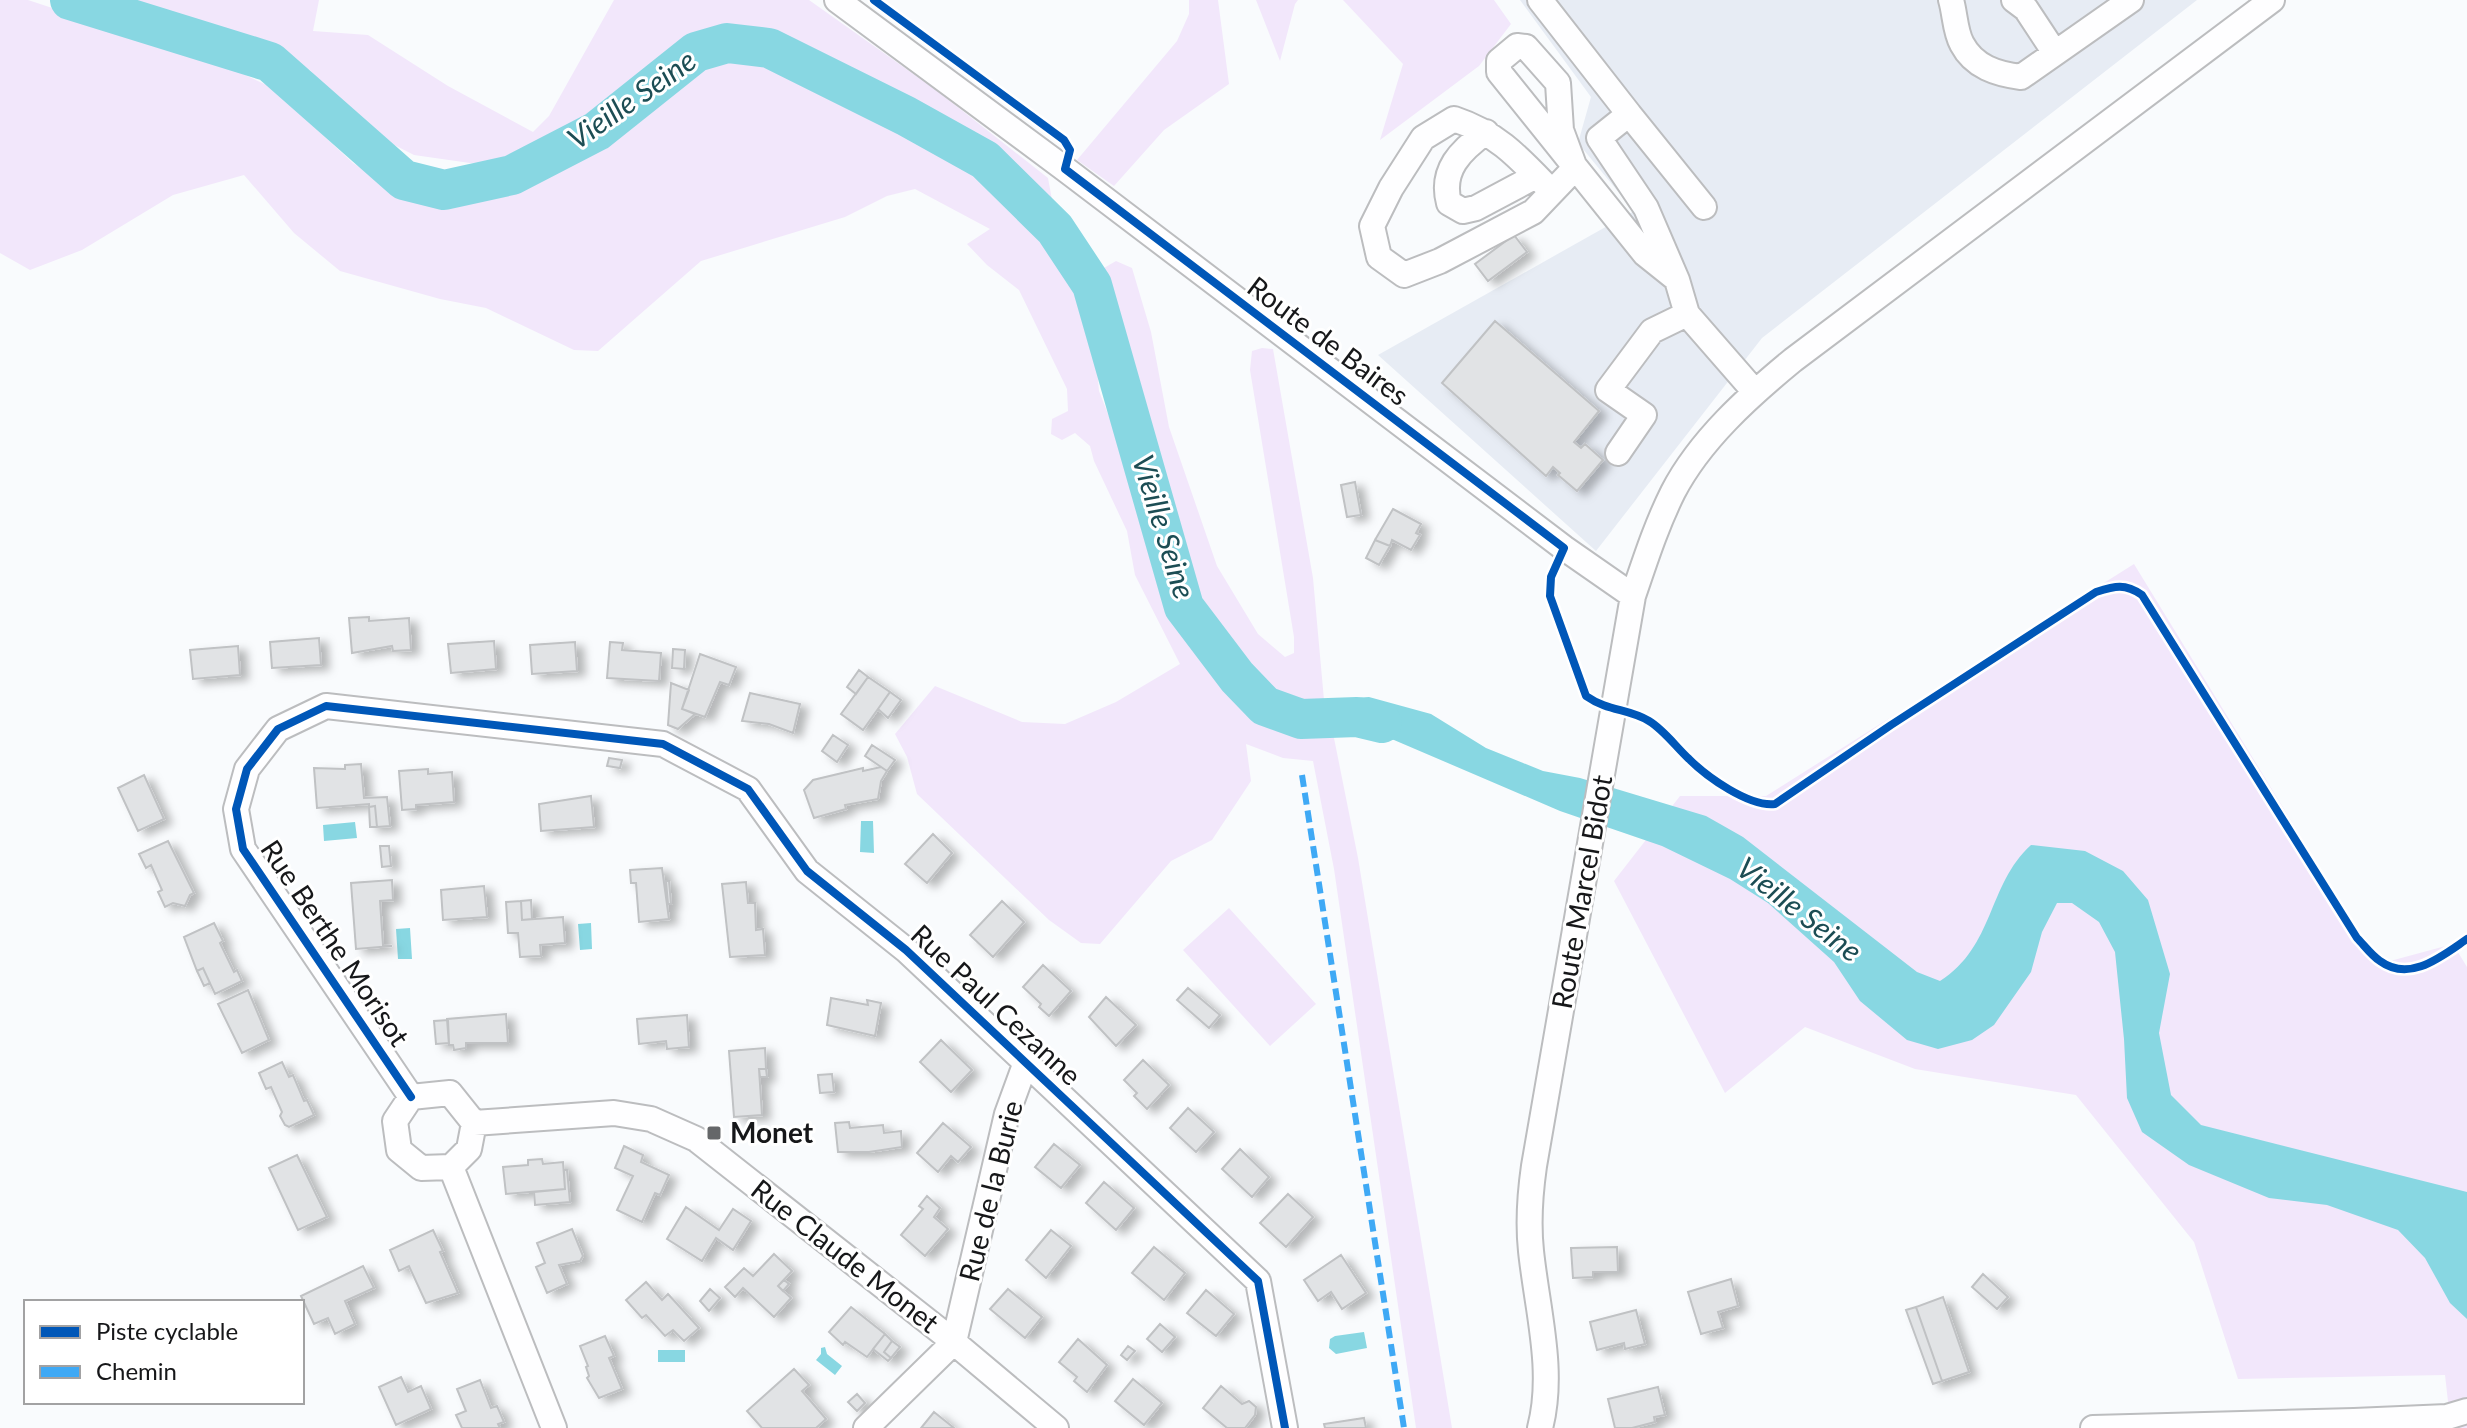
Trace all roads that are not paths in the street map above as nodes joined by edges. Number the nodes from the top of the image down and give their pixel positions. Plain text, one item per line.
1 (837, 0) edge
2 (1540, 0) edge
3 (1951, 0) edge
4 (2014, 0) edge
5 (2131, 0) edge
6 (2272, 0) edge
7 (2055, 53) junction
8 (1629, 114) junction
9 (1486, 132) junction
10 (1575, 168) junction
11 (1544, 184) junction
12 (1704, 207) dead end
13 (1677, 280) junction
14 (1687, 314) junction
15 (1755, 392) junction
16 (1618, 453) dead end
17 (1633, 596) junction
18 (236, 809) joint
19 (1026, 1062) junction
20 (411, 1097) junction
21 (474, 1123) junction
22 (451, 1167) junction
23 (954, 1342) junction
24 (2467, 1411) edge
25 (554, 1428) edge
26 (866, 1428) edge
27 (1056, 1428) edge
28 (1285, 1428) edge
29 (1540, 1428) edge
30 (2093, 1428) edge

1 - 17 street, Route de Baires
2 - 8 street
3 - 7 street
4 - 7 street
5 - 7 street
6 - 15 street, Route Marcel Bidot
8 - 12 street
8 - 13 street
9 - 11 street
9 - 11 street
9 - 11 street
10 - 10 street
10 - 11 street
10 - 13 street
13 - 14 street
14 - 15 street
14 - 16 street
15 - 17 street, Route Marcel Bidot
17 - 29 street, Route Marcel Bidot
18 - 19 street, Rue Paul Cezanne
18 - 20 street, Rue Berthe Morisot
19 - 23 street, Rue de la Burie
19 - 28 street, Rue Paul Cezanne
20 - 21 street
20 - 22 street
21 - 22 street
21 - 23 street, Rue Claude Monet
22 - 25 street
23 - 26 street
23 - 27 street, Rue Claude Monet
24 - 30 street

